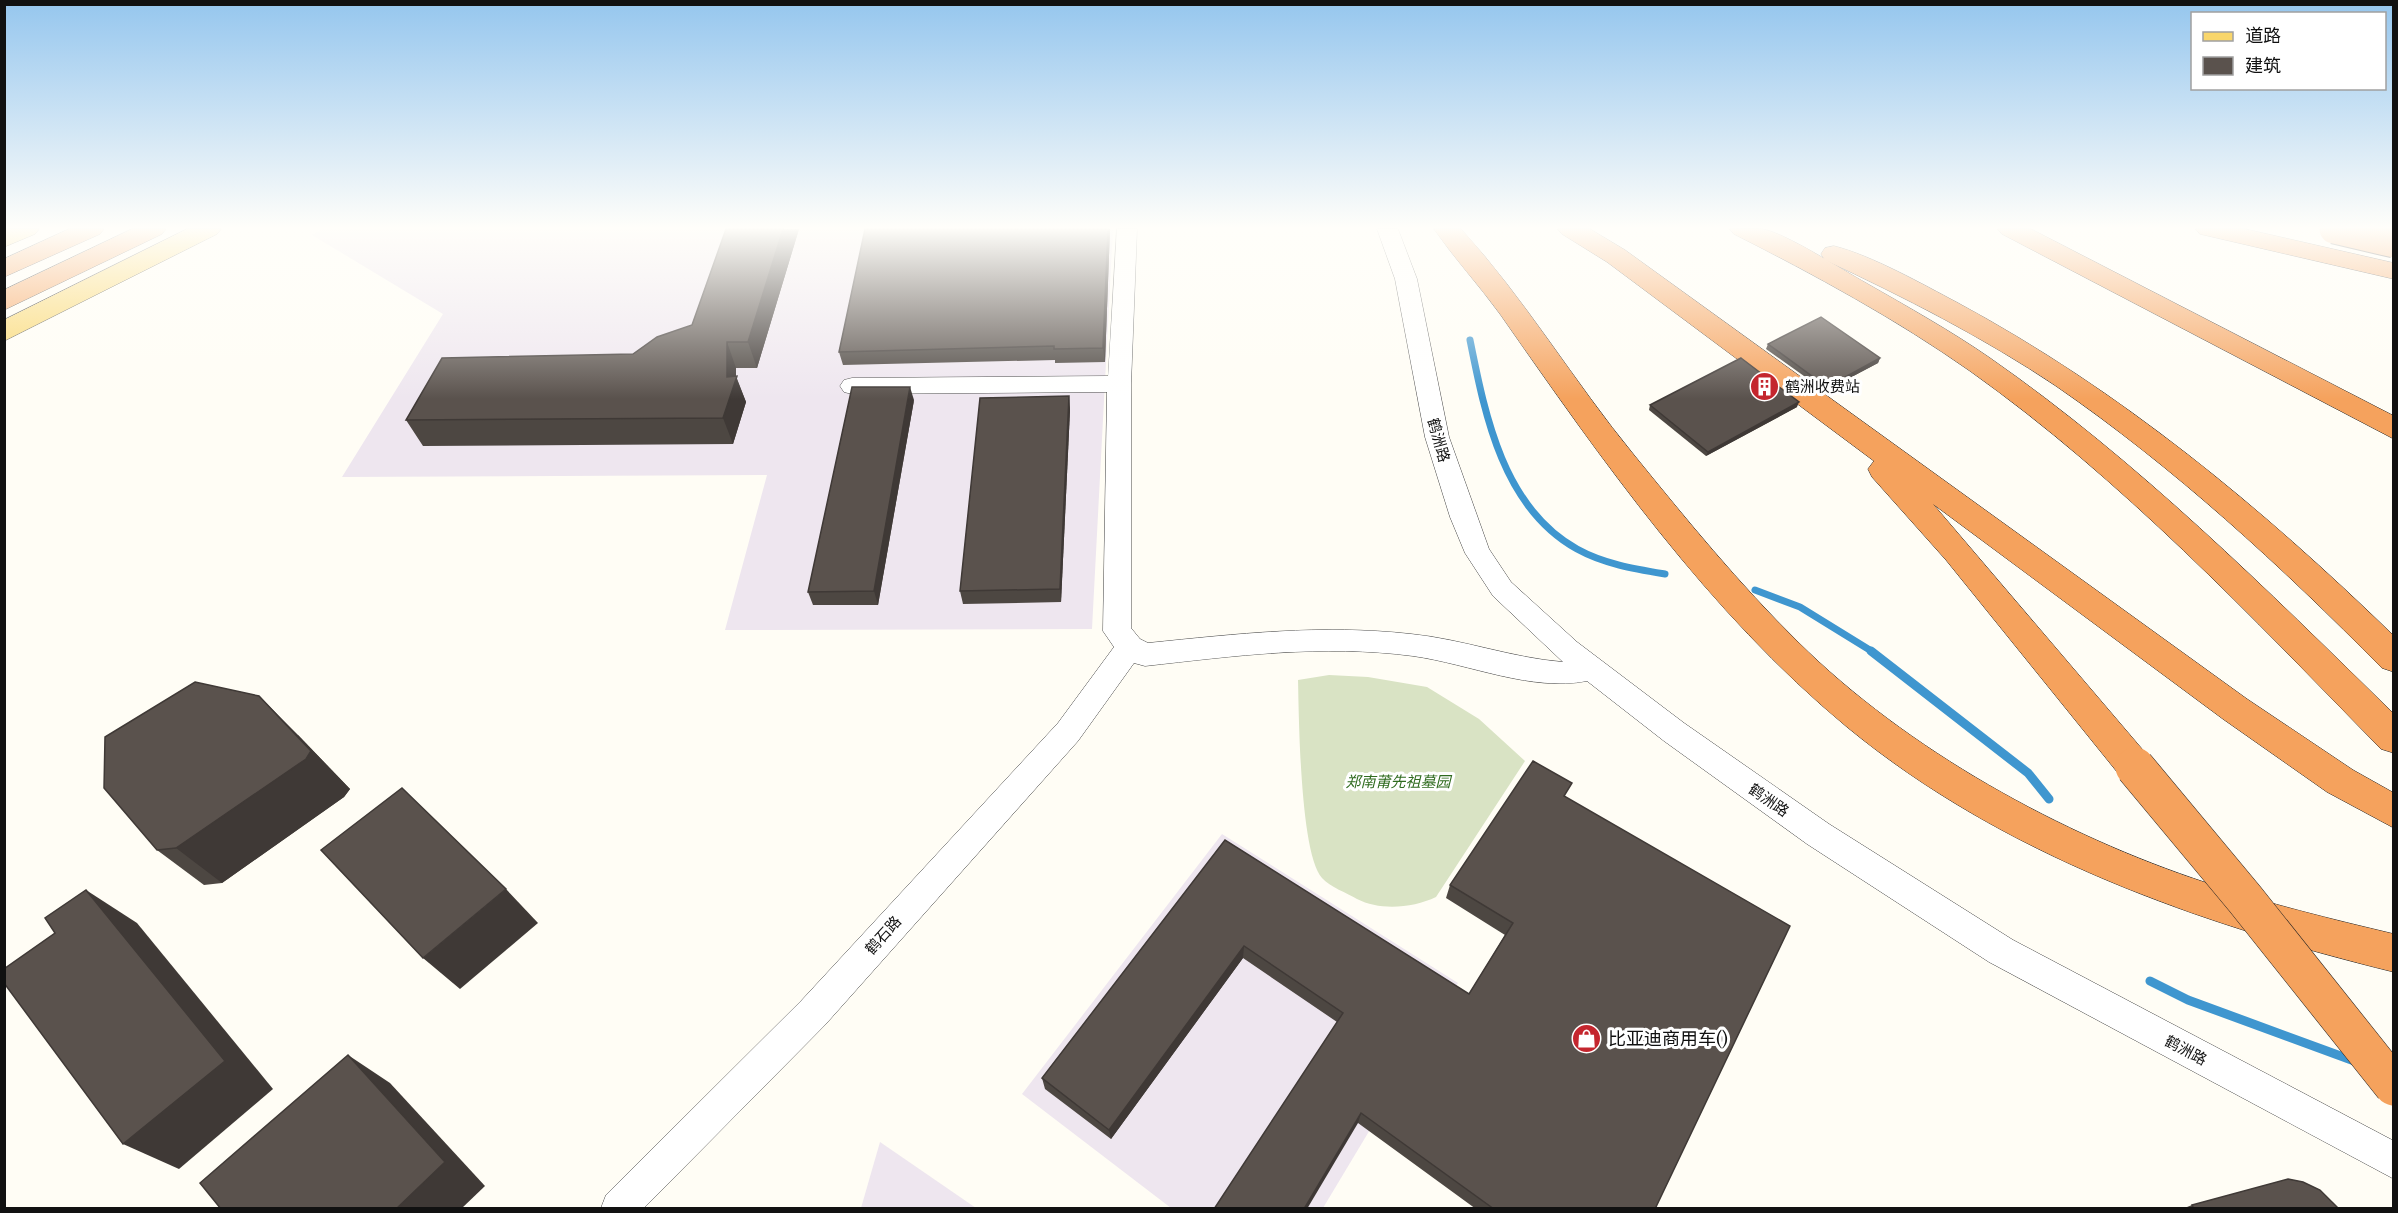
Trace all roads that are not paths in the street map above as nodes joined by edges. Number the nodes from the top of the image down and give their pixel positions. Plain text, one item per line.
1 (36, 286) edge
2 (96, 286) edge
3 (1123, 286) edge
4 (1407, 286) edge
5 (1492, 286) edge
6 (1657, 286) edge
7 (1851, 286) edge
8 (1903, 286) edge
9 (2120, 286) edge
10 (4, 301) edge
11 (4, 332) edge
12 (1119, 384) junction
13 (852, 386) edge
14 (1816, 402) junction
15 (2394, 429) edge
16 (1130, 646) junction
17 (2394, 658) edge
18 (1591, 669) junction
19 (2394, 738) edge
20 (2394, 812) edge
21 (2394, 953) edge
22 (2394, 1086) edge
23 (2394, 1161) edge
24 (619, 1209) edge

1 - 10 highway
2 - 11 main road
3 - 12 street
4 - 18 street, 鹤洲路
5 - 21 highway
6 - 14 highway
7 - 19 highway
8 - 17 highway
9 - 15 highway
12 - 13 street
12 - 16 street
14 - 20 highway
14 - 22 highway, bridge
16 - 18 street
16 - 24 street, 鹤石路
18 - 23 street, 鹤洲路

